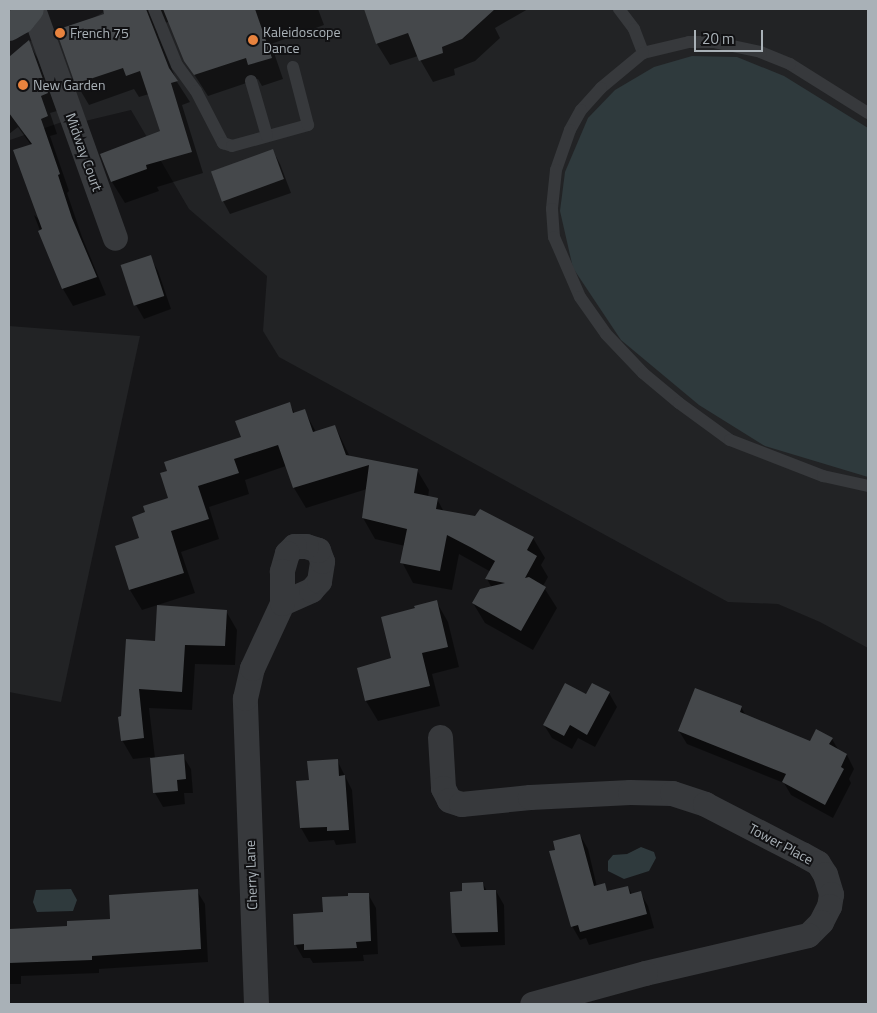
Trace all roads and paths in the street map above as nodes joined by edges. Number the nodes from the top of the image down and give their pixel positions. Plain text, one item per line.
1 (32, 9) edge
2 (154, 9) edge
3 (619, 9) edge
4 (9, 27) edge
5 (643, 53) junction
6 (293, 67) dead end
7 (251, 81) dead end
8 (868, 113) edge
9 (267, 136) junction
10 (115, 238) dead end
11 (868, 486) edge
12 (282, 602) dead end
13 (440, 737) dead end
14 (256, 1004) edge
15 (532, 1004) edge

1 - 4 main road
1 - 10 street, Midway Court
2 - 9 lane
3 - 5 lane
5 - 8 lane
5 - 11 lane
6 - 9 lane
7 - 9 lane
12 - 14 street, Cherry Lane
13 - 15 street, Tower Place

